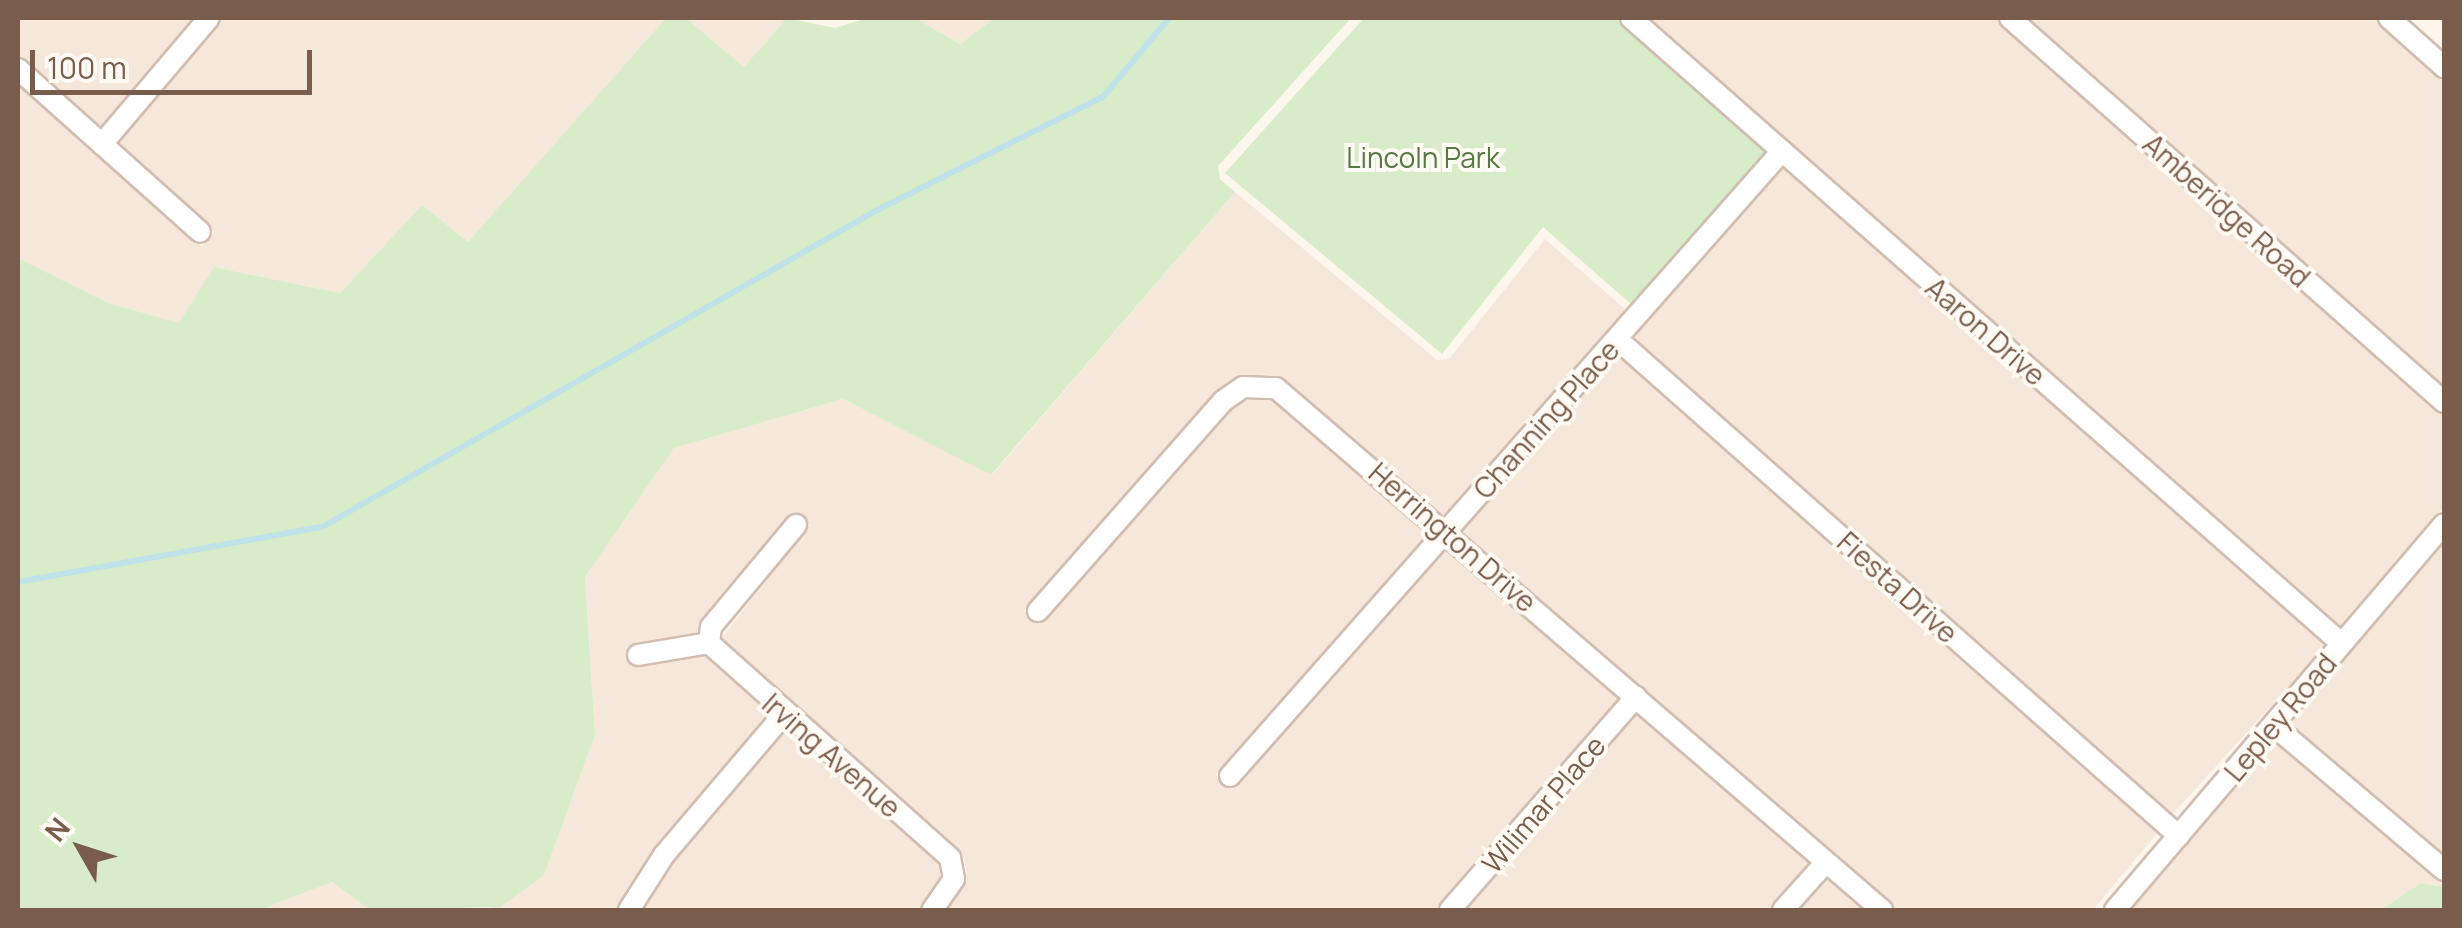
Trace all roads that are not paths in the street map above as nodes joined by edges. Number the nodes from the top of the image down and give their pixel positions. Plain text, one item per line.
1 (209, 18) edge
2 (1631, 18) edge
3 (2010, 18) edge
4 (2389, 18) edge
5 (2444, 67) edge
6 (18, 69) edge
7 (102, 144) junction
8 (1782, 151) junction
9 (200, 232) dead end
10 (1618, 339) junction
11 (2444, 402) edge
12 (2444, 524) edge
13 (796, 525) dead end
14 (1446, 531) junction
15 (1038, 611) dead end
16 (709, 642) junction
17 (2342, 644) junction
18 (638, 655) dead end
19 (1636, 696) junction
20 (784, 714) junction
21 (2274, 725) junction
22 (1230, 776) dead end
23 (2179, 836) junction
24 (1826, 862) junction
25 (2444, 870) edge
26 (630, 910) edge
27 (932, 910) edge
28 (1450, 910) edge
29 (1784, 910) edge
30 (1882, 910) edge
31 (2115, 910) edge

1 - 7 street
2 - 8 street, Aaron Drive
3 - 11 street, Amberidge Road
4 - 5 street
6 - 7 street
7 - 9 street
8 - 10 street, Channing Place
8 - 17 street, Aaron Drive
10 - 14 street, Channing Place
10 - 23 street, Fiesta Drive
12 - 17 street, Lepley Road
13 - 16 street
14 - 15 street, Herrington Drive
14 - 19 street, Herrington Drive
14 - 22 street, Channing Place
16 - 18 street
16 - 20 street, Irving Avenue
17 - 21 street, Lepley Road
19 - 24 street, Herrington Drive
19 - 28 street, Wilimar Place
20 - 26 street
20 - 27 street, Irving Avenue
21 - 23 street, Lepley Road
21 - 25 street
23 - 31 street, Lepley Road
24 - 29 street
24 - 30 street, Herrington Drive

